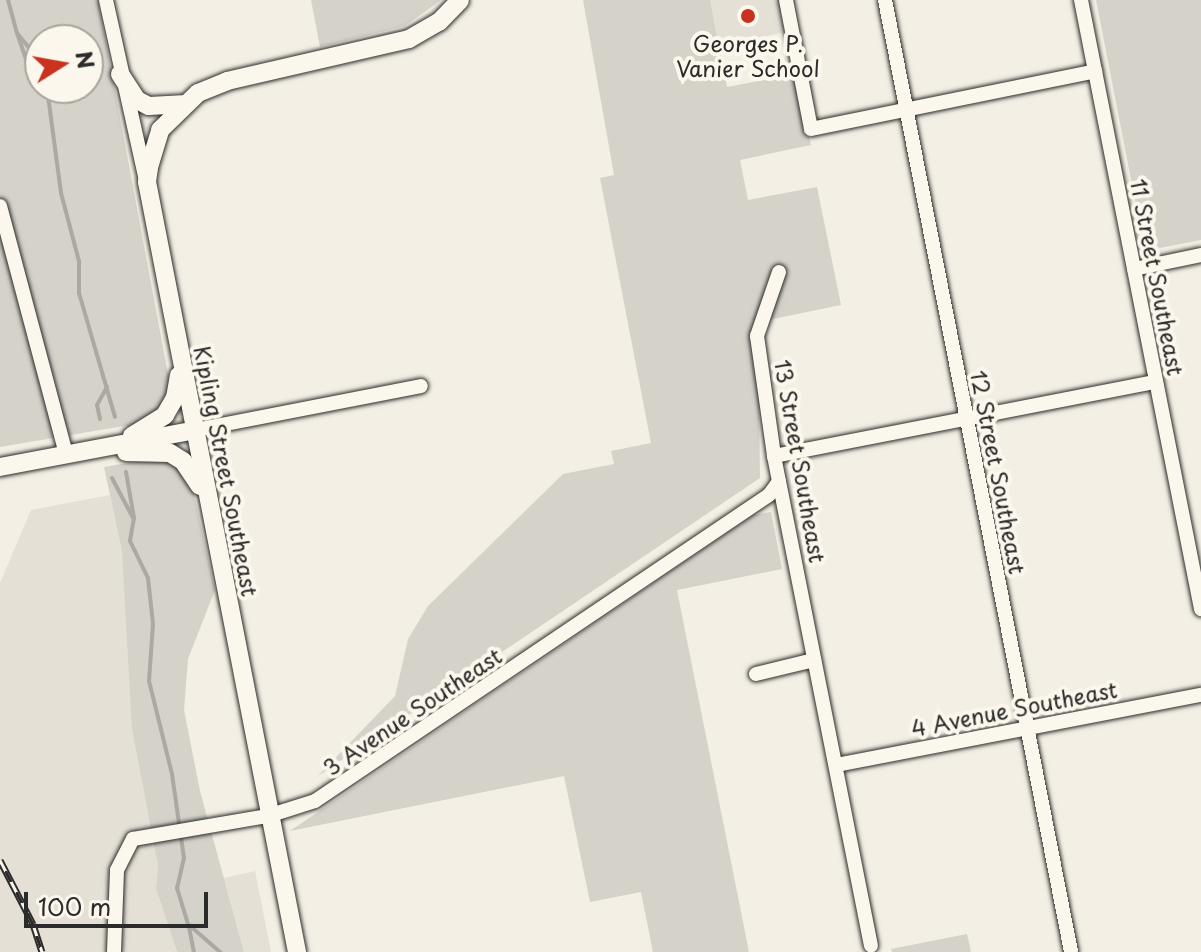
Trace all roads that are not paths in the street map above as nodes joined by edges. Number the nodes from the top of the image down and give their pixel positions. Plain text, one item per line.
1 (106, 0) edge
2 (460, 0) edge
3 (786, 0) edge
4 (885, 0) edge
5 (1081, 0) edge
6 (1095, 71) junction
7 (120, 74) junction
8 (182, 104) junction
9 (905, 109) junction
10 (151, 200) junction
11 (0, 206) edge
12 (4, 225) edge
13 (1201, 255) edge
14 (1134, 269) junction
15 (779, 272) dead end
16 (181, 357) junction
17 (1156, 382) junction
18 (421, 386) dead end
19 (966, 419) junction
20 (195, 430) junction
21 (114, 445) junction
22 (72, 453) junction
23 (774, 456) junction
24 (0, 467) edge
25 (779, 481) junction
26 (211, 515) junction
27 (1201, 609) edge
28 (814, 660) junction
29 (756, 674) dead end
30 (1201, 695) edge
31 (1027, 728) junction
32 (836, 765) junction
33 (268, 816) junction
34 (871, 945) dead end
35 (114, 952) edge
36 (297, 952) edge
37 (1071, 952) edge

1 - 7 street, Kipling Street Southeast
2 - 8 street
3 - 9 street
4 - 9 street, 12 Street Southeast
5 - 6 street, 11 Street Southeast
6 - 9 street
6 - 14 street, 11 Street Southeast
7 - 8 street
7 - 10 street, Kipling Street Southeast
8 - 10 street
9 - 19 street, 12 Street Southeast
10 - 16 street, Kipling Street Southeast
11 - 12 street
12 - 22 street
13 - 14 street
14 - 17 street, 11 Street Southeast
15 - 23 street, 13 Street Southeast
16 - 20 street, Kipling Street Southeast
16 - 21 street
17 - 19 street
17 - 27 street, 11 Street Southeast
18 - 20 street
19 - 23 street
19 - 31 street, 12 Street Southeast
20 - 21 street
20 - 26 street, Kipling Street Southeast
21 - 22 street
22 - 24 street
22 - 26 street
23 - 25 street, 13 Street Southeast
25 - 28 street, 13 Street Southeast
25 - 33 street, 3 Avenue Southeast
26 - 33 street, Kipling Street Southeast
28 - 29 street
28 - 32 street, 13 Street Southeast
30 - 31 street, 4 Avenue Southeast
31 - 32 street, 4 Avenue Southeast
31 - 37 street, 12 Street Southeast
32 - 34 street, 13 Street Southeast
33 - 35 street, 3 Avenue Southeast
33 - 36 street, Kipling Street Southeast

